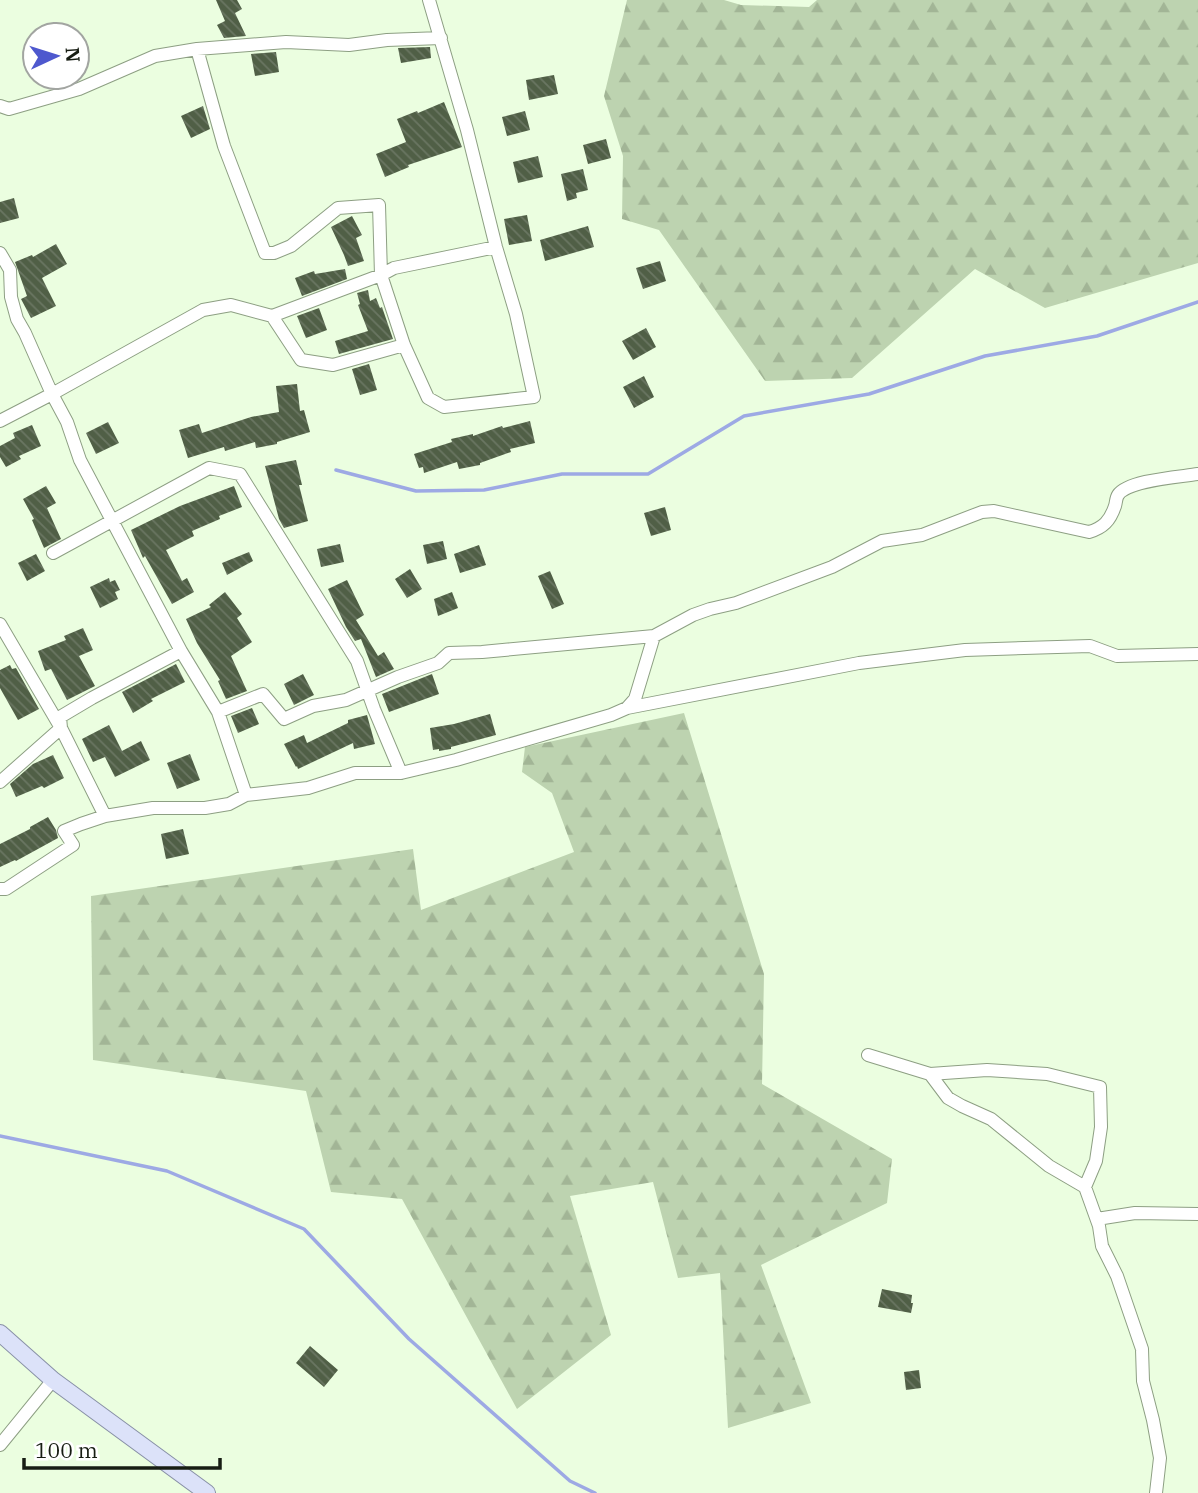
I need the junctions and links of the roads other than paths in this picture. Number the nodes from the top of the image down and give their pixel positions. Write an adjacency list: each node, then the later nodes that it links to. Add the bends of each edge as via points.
1 (429, 0): 2 (street)
2 (441, 38): 3 (street); 5 (street)
3 (197, 49): 4 (street, via 155,56 79,89 9,109); 7 (street, via 224,146 265,253 291,246 338,208 379,205)
4 (0, 106)
5 (496, 247): 7 (street, via 394,268); 9 (street, via 534,397 444,407 428,398)
6 (0, 253): 10 (street, via 10,270 17,319)
7 (381, 275): 8 (street); 9 (street)
8 (272, 316): 9 (street, via 301,360 333,365); 10 (street, via 231,305 204,310)
9 (404, 345)
10 (52, 394): 11 (street); 13 (street)
11 (0, 421)
12 (1198, 474): 16 (street, via 1143,482 1125,490 1100,529 1089,532 994,511 922,535 883,541 832,567 702,612)
13 (112, 520): 14 (street); 17 (street); 19 (street, via 209,468 240,474 357,661)
14 (53, 553)
15 (0, 624): 22 (street)
16 (654, 636): 19 (street, via 449,653 438,663); 20 (street, via 635,699)
17 (181, 651): 21 (street); 22 (street, via 60,717)
18 (1198, 654): 20 (street, via 1118,656 1090,646 965,650 859,663)
19 (368, 690): 21 (street, via 284,719 263,694); 23 (street)
20 (627, 708): 23 (street)
21 (218, 712): 25 (street)
22 (61, 728): 24 (street); 26 (street)
23 (401, 773): 25 (street, via 355,773 308,788)
24 (0, 782)
25 (246, 796): 26 (street, via 205,808 153,808)
26 (105, 816): 27 (street, via 64,831 73,845)
27 (0, 889)
28 (868, 1055): 29 (street)
29 (930, 1074): 30 (street, via 948,1098 991,1119 1049,1166); 30 (street, via 987,1070 1047,1074 1100,1087 1100,1138)
30 (1086, 1187): 32 (street)
31 (1198, 1214): 32 (street, via 1135,1213)
32 (1097, 1219): 37 (street, via 1102,1246 1142,1349 1143,1381 1160,1458)
33 (0, 1333): 34 (main road)
34 (53, 1380): 35 (street); 36 (main road)
35 (0, 1445)
36 (207, 1493)
37 (1156, 1493)

